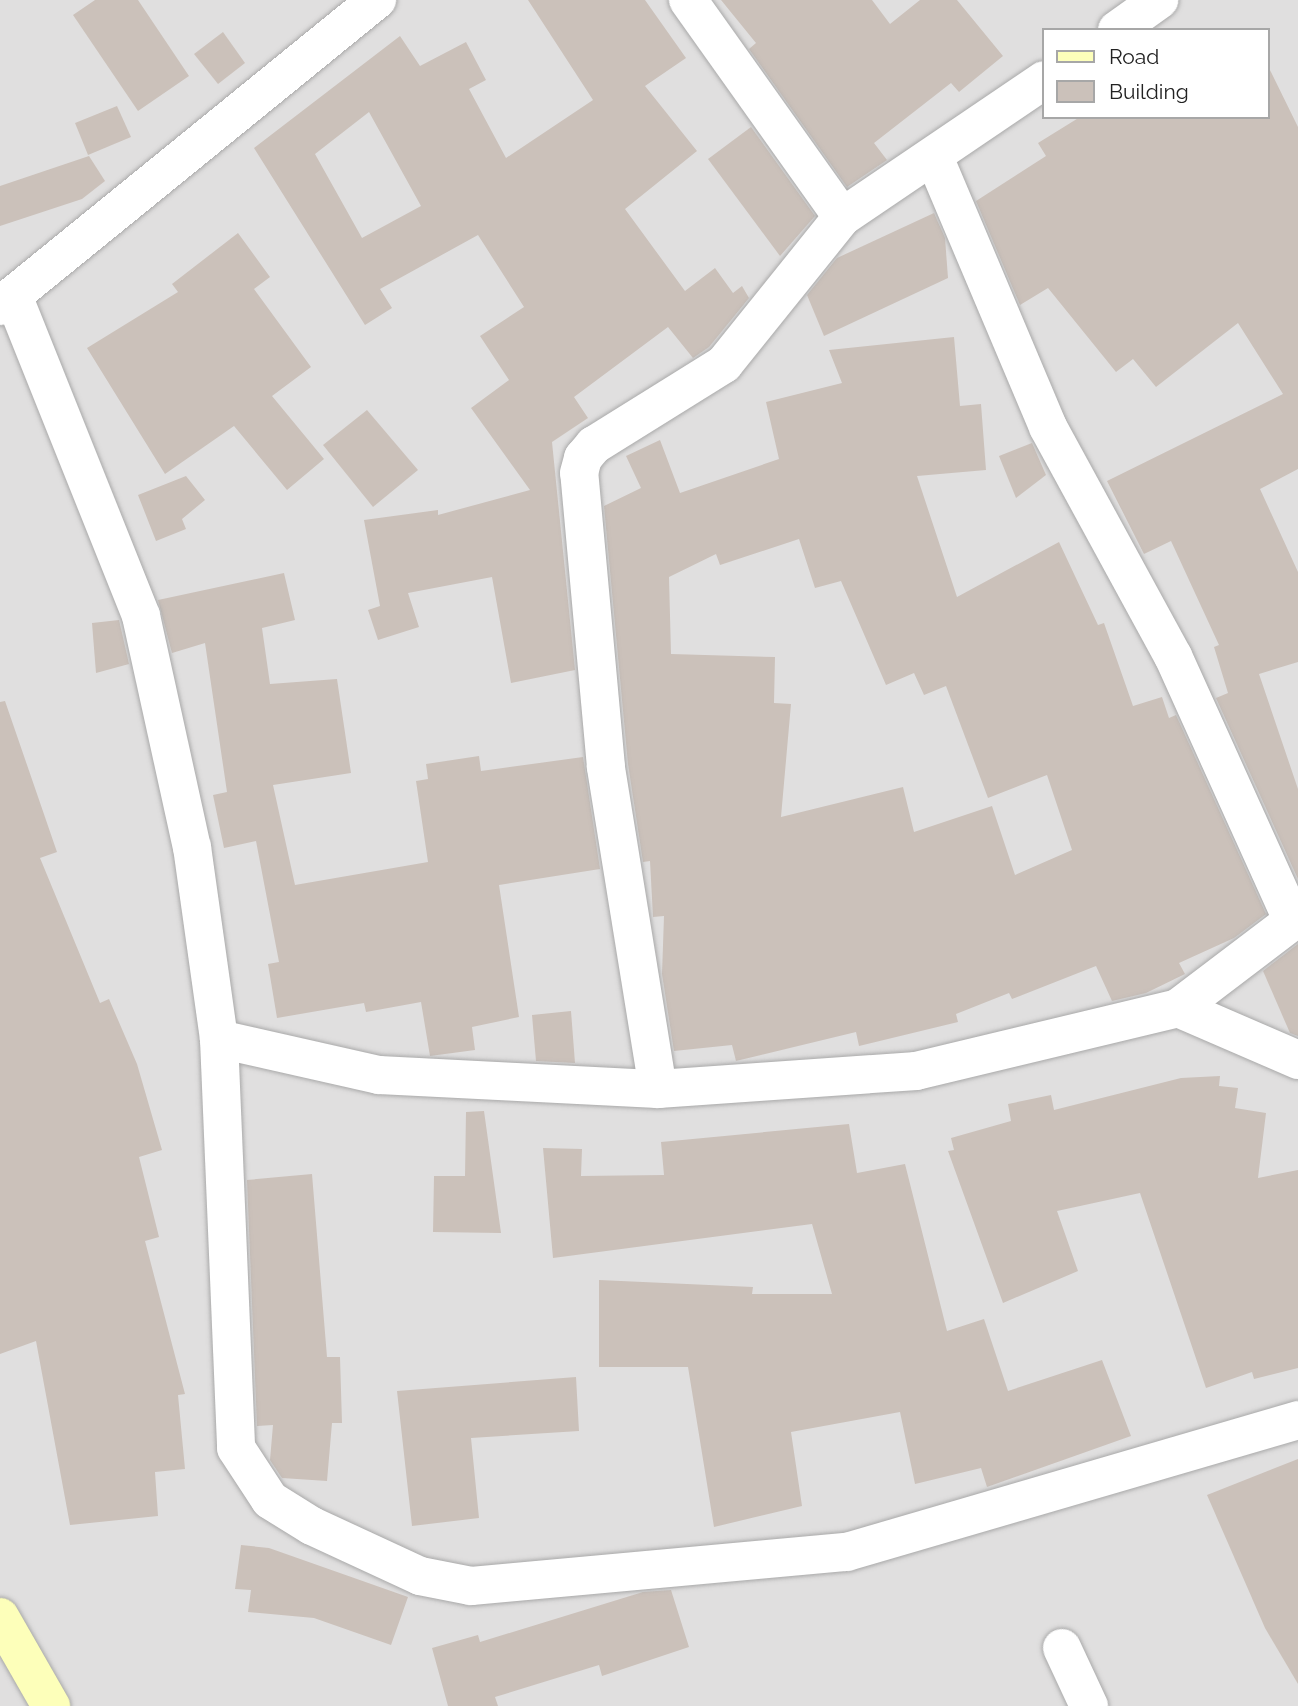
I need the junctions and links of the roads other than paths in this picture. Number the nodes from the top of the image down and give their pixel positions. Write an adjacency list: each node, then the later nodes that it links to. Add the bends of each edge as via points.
1 (377, 0): 8 (street)
2 (688, 0): 7 (street)
3 (1159, 0): 4 (street)
4 (1120, 28)
5 (1042, 81): 6 (street)
6 (934, 157): 7 (street); 9 (street, via 1048,427 1173,656)
7 (842, 217): 13 (street, via 724,363 594,445 579,473 606,767)
8 (7, 302): 11 (street, via 141,616 192,847)
9 (1295, 918): 10 (street)
10 (1178, 1008): 12 (street); 13 (street, via 916,1071)
11 (219, 1039): 13 (street, via 379,1075); 14 (street, via 236,1448 270,1500 312,1526 420,1576 471,1586 847,1552)
12 (1298, 1060)
13 (658, 1089)
14 (1298, 1420)
15 (0, 1617): 17 (street)
16 (1062, 1648): 18 (street)
17 (51, 1706)
18 (1089, 1706)

